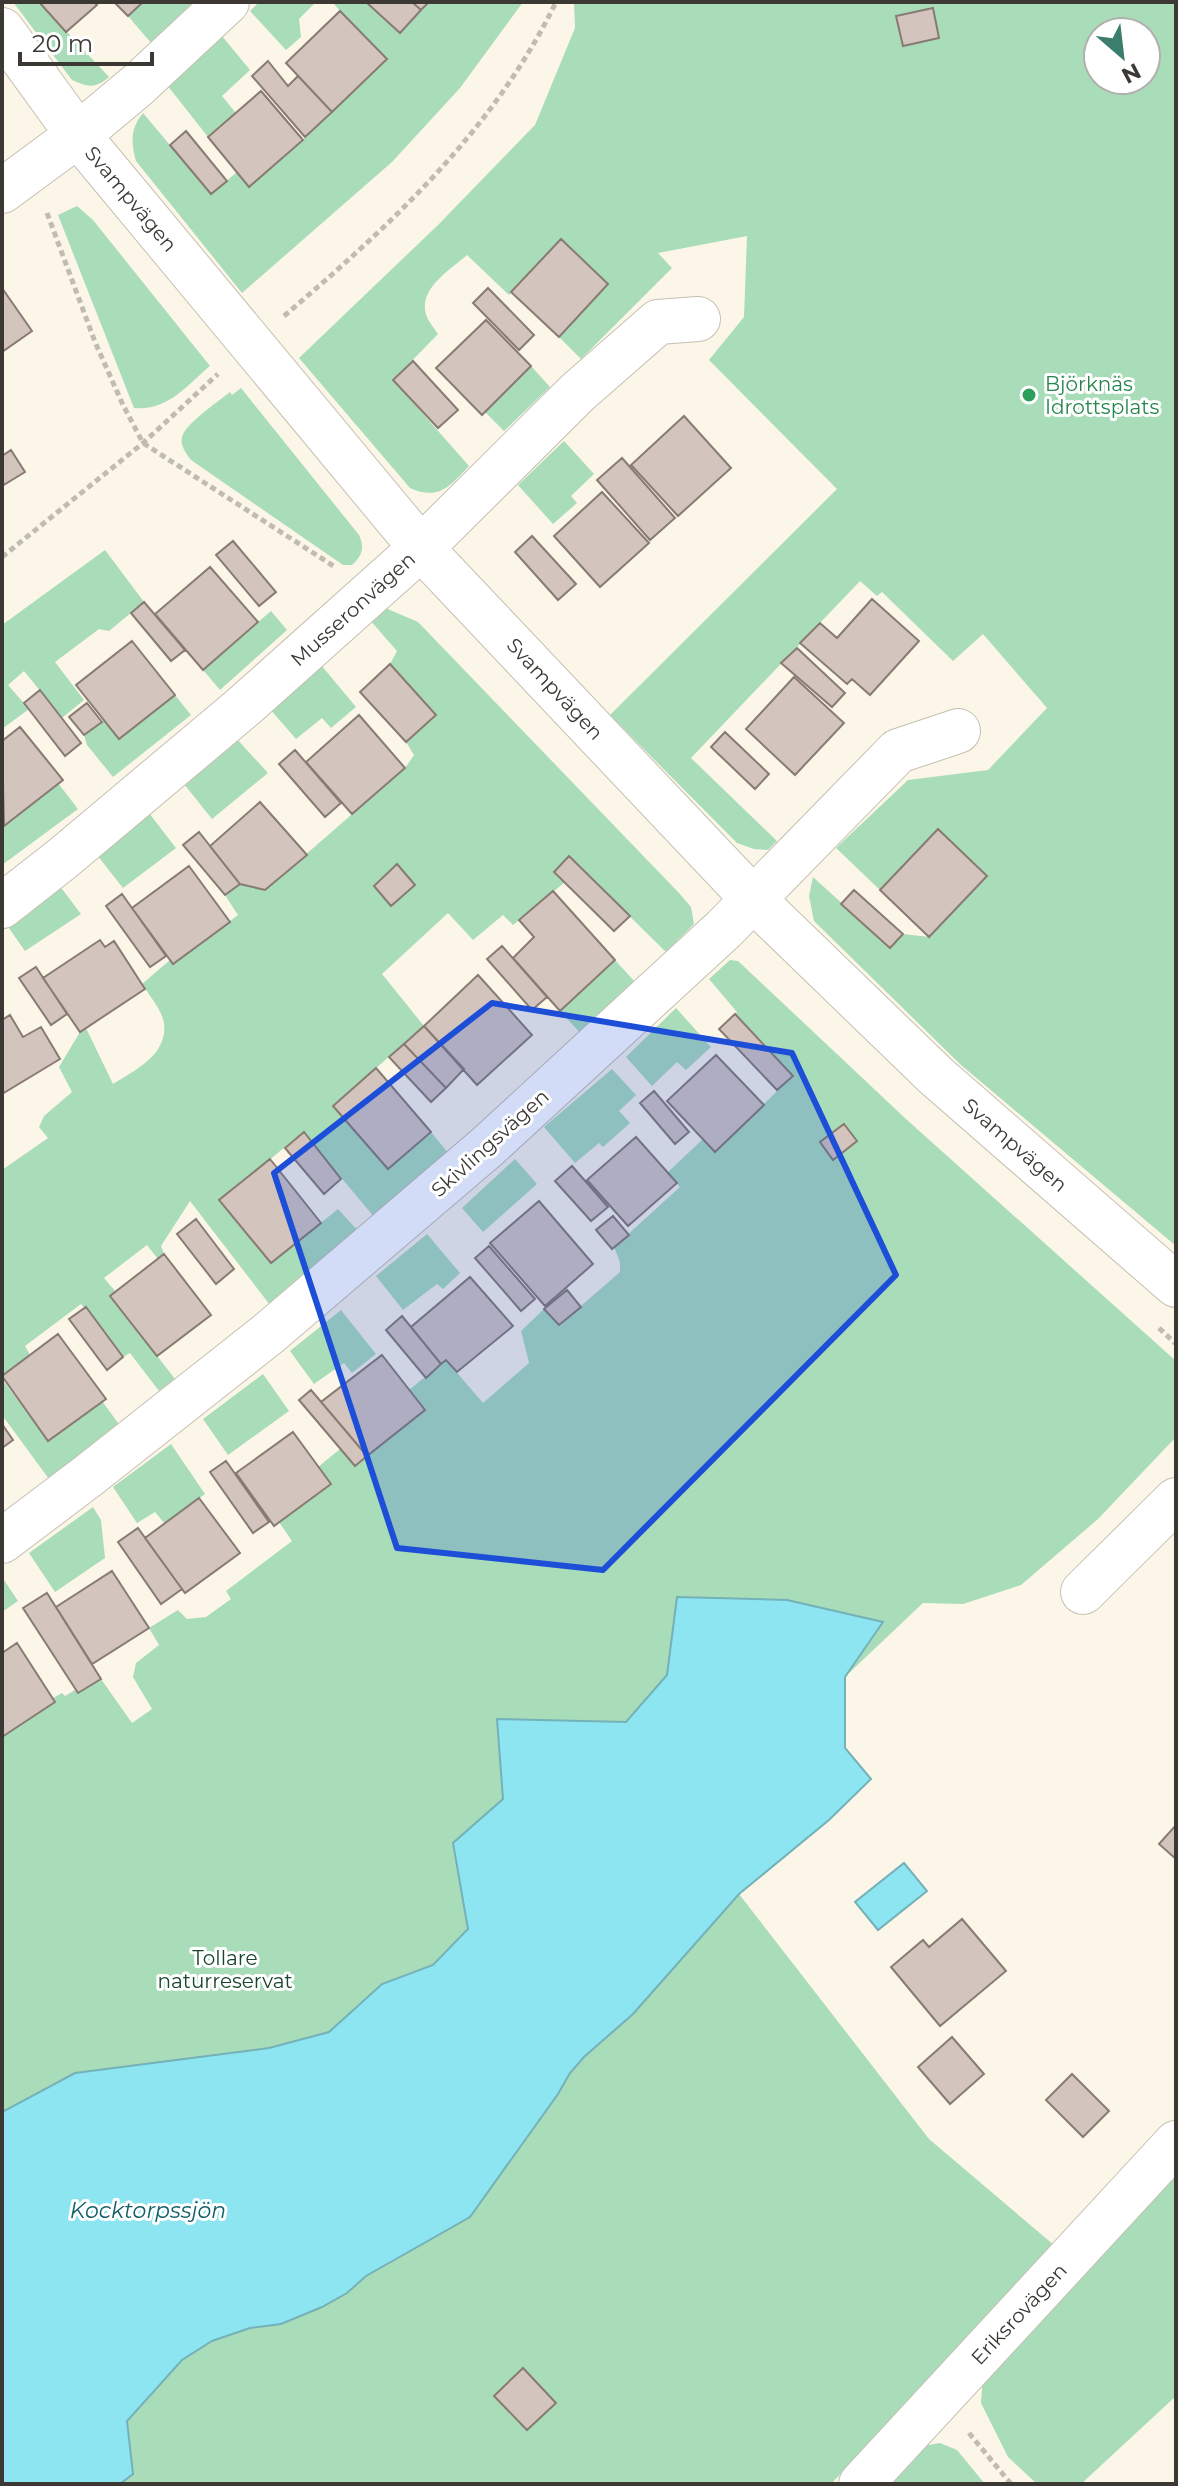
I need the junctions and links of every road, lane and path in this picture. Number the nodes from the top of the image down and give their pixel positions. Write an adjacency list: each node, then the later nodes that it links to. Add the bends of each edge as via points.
1 (227, 2): 4 (street)
2 (556, 2): 6 (path, via 536,43 488,114 435,178)
3 (2, 30): 4 (street, Svampvägen)
4 (78, 135): 5 (street); 10 (street, Svampvägen)
5 (18, 179): 9 (path, via 50,223 90,329)
6 (283, 317)
7 (698, 319): 10 (street, Musseronvägen, via 658,322 578,392)
8 (224, 368): 9 (path)
9 (143, 443): 11 (path); 12 (path)
10 (421, 548): 12 (street, Musseronvägen); 14 (street, Svampvägen)
11 (2, 557)
12 (372, 592): 15 (street, Musseronvägen, via 243,707)
13 (958, 731): 14 (street, Skivlingsvägen, via 898,751)
14 (754, 900): 16 (street, Svampvägen, via 936,1076); 20 (street, Skivlingsvägen, via 421,1204 268,1334)
15 (2, 906)
16 (1176, 1285)
17 (1153, 1323): 18 (path)
18 (1176, 1344)
19 (1176, 1500): 21 (street)
20 (2, 1541)
21 (1083, 1592)
22 (1176, 2143): 23 (street, Eriksrovägen)
23 (941, 2398): 24 (street, Eriksrovägen); 25 (path)
24 (861, 2484)
25 (1011, 2484)

